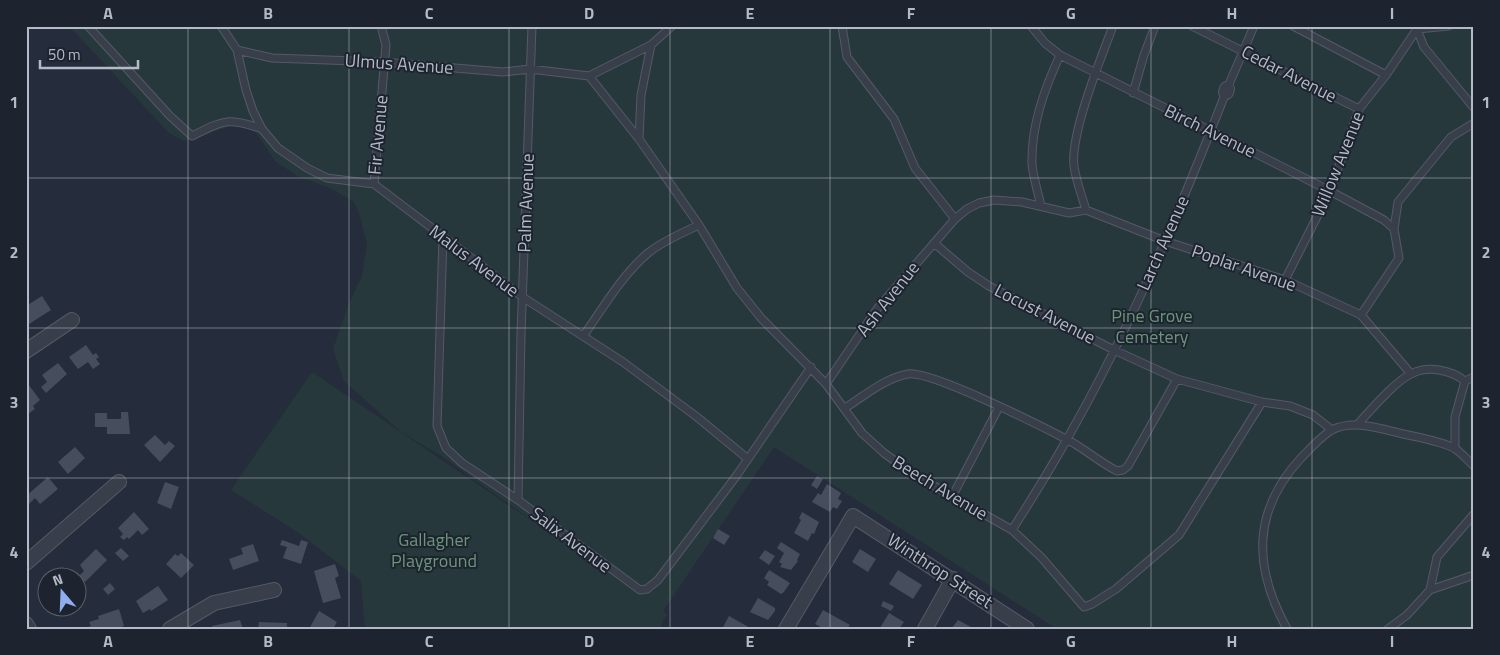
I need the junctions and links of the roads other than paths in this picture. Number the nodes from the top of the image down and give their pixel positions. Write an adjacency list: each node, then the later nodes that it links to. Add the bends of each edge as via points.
1 (88, 26): 28 (lane, via 192,136 219,122 238,121)
2 (221, 26): 16 (lane)
3 (381, 26): 19 (lane, Fir Avenue, via 386,45)
4 (532, 26): 20 (lane, Palm Avenue)
5 (672, 26): 15 (lane)
6 (842, 26): 35 (lane, via 848,57 894,119 915,168)
7 (1032, 26): 18 (lane, Birch Avenue)
8 (1113, 26): 21 (lane)
9 (1155, 26): 24 (lane)
10 (1192, 26): 17 (lane, Cedar Avenue)
11 (1254, 26): 17 (lane, Larch Avenue)
12 (1293, 26): 22 (lane)
13 (1449, 26): 14 (lane)
14 (1416, 27): 22 (lane, Willow Avenue); 25 (lane, via 1424,47)
15 (652, 45): 23 (lane); 30 (lane, via 640,95)
16 (237, 50): 19 (lane, Ulmus Avenue, via 272,58); 28 (lane, via 246,90)
17 (1245, 51): 26 (lane, Cedar Avenue); 29 (lane, Larch Avenue)
18 (1060, 56): 21 (lane, Birch Avenue); 33 (lane, via 1050,78 1034,134 1032,166)
19 (383, 62): 20 (lane, Ulmus Avenue, via 503,72); 31 (lane, Fir Avenue)
20 (530, 69): 23 (lane, Ulmus Avenue); 42 (lane, Palm Avenue)
21 (1094, 74): 24 (lane, Birch Avenue); 34 (lane, via 1076,143 1074,164)
22 (1386, 75): 26 (lane, Willow Avenue)
23 (589, 76): 30 (lane, Beech Avenue)
24 (1133, 93): 29 (lane, Birch Avenue)
25 (1474, 108)
26 (1359, 109): 32 (lane, Willow Avenue)
27 (1474, 123): 37 (lane, via 1451,137 1398,202)
28 (262, 130): 31 (lane, via 278,148 320,175)
29 (1211, 131): 32 (lane, Birch Avenue); 39 (lane, Larch Avenue)
30 (639, 139): 36 (lane, Beech Avenue)
31 (374, 184): 38 (lane, Malus Avenue)
32 (1330, 192): 37 (lane, Birch Avenue, via 1384,220); 41 (lane, Willow Avenue)
33 (1041, 206): 34 (lane, Poplar Avenue, via 1069,213); 35 (lane, Poplar Avenue, via 994,200 973,206)
34 (1086, 210): 39 (lane, Poplar Avenue)
35 (955, 219): 40 (lane, Ash Avenue)
36 (699, 225): 45 (lane, via 648,254 625,278); 48 (lane, Beech Avenue, via 737,288 761,318)
37 (1394, 229): 43 (lane, via 1398,258)
38 (443, 237): 42 (lane, Malus Avenue); 65 (lane, Salix Avenue, via 437,426 440,437 446,448 462,463)
39 (1164, 241): 41 (lane, Poplar Avenue); 46 (lane, Larch Avenue)
40 (934, 243): 46 (lane, Locust Avenue, via 989,286); 53 (lane, Ash Avenue, via 877,309)
41 (1285, 280): 43 (lane, Poplar Avenue)
42 (524, 298): 45 (lane, Malus Avenue); 65 (lane, Palm Avenue)
43 (1361, 315): 49 (lane, Poplar Avenue)
44 (72, 320): 47 (street)
45 (584, 335): 61 (lane, Malus Avenue, via 697,416)
46 (1114, 350): 51 (lane, Locust Avenue); 59 (lane, Larch Avenue)
47 (26, 351)
48 (811, 367): 53 (lane, Beech Avenue); 61 (lane, Salix Avenue)
49 (1411, 374): 52 (lane, via 1442,370); 57 (lane)
50 (1474, 377): 52 (lane)
51 (1177, 379): 54 (lane, Locust Avenue); 59 (lane, via 1123,470 1117,471 1105,465)
52 (1466, 380): 60 (lane, via 1456,418)
53 (826, 384): 56 (lane, Beech Avenue)
54 (1262, 402): 58 (lane, Locust Avenue, via 1290,406 1313,415); 67 (lane, Beech Avenue, via 1179,535 1092,604 1084,607 1041,557)
55 (1000, 407): 56 (lane, via 918,374 908,374 887,381); 59 (lane); 64 (lane)
56 (845, 408): 64 (lane, Beech Avenue, via 862,433 884,453)
57 (1357, 425): 58 (lane); 60 (lane, via 1417,437)
58 (1332, 430): 79 (lane, via 1290,470 1270,503 1264,522 1263,568)
59 (1067, 440): 67 (lane, Larch Avenue)
60 (1455, 449): 62 (lane)
61 (748, 459): 65 (lane, Salix Avenue, via 658,580 647,589 640,590 620,577)
62 (1474, 466)
63 (119, 482): 68 (street)
64 (952, 497): 67 (lane, Beech Avenue)
65 (518, 500)
66 (1474, 514): 72 (lane, via 1437,557)
67 (1012, 530)
68 (26, 563)
69 (1474, 575): 72 (lane)
70 (953, 579): 76 (street, Winthrop Street, via 853,516); 77 (street); 78 (street, Winthrop Street)
71 (274, 590): 75 (street, via 214,603)
72 (1430, 590): 80 (lane, via 1407,615)
73 (26, 624): 74 (street)
74 (28, 629)
75 (170, 629)
76 (786, 629)
77 (925, 629)
78 (1027, 629)
79 (1286, 629)
80 (1388, 629)

